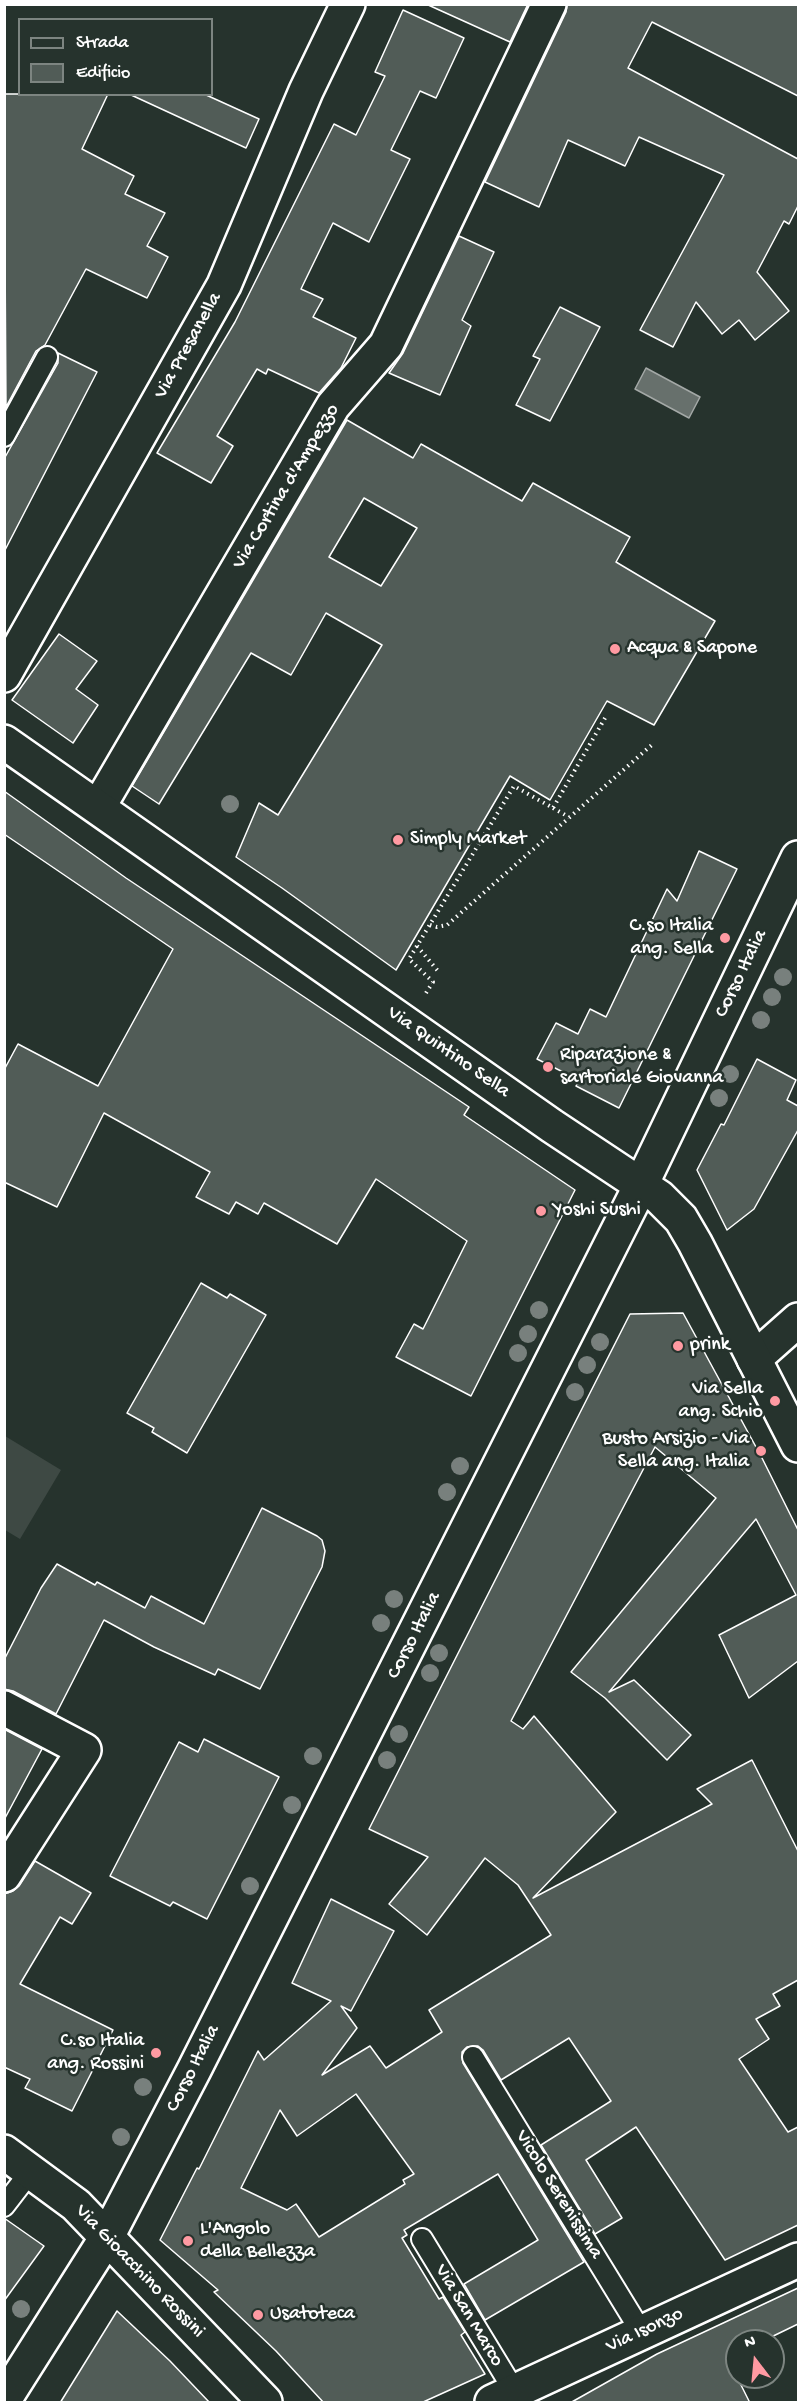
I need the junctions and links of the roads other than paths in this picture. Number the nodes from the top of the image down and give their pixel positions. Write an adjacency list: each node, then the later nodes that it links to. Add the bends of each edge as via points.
1 (348, 4): 5 (street, Via Presanella, via 306,91 224,285)
2 (549, 4): 7 (street, Via Cortina d'Ampezzo, via 386,345 333,406)
3 (47, 357): 4 (lane)
4 (4, 436)
5 (4, 675)
6 (4, 742): 7 (street, Via Quintino Sella)
7 (99, 806): 9 (street, Via Quintino Sella)
8 (798, 858): 9 (street, Corso Italia)
9 (641, 1185): 11 (street, Via Quintino Sella, via 681,1219); 19 (street, Corso Italia)
10 (798, 1320): 11 (street)
11 (754, 1359): 12 (street, Via Quintino Sella)
12 (798, 1446)
13 (4, 1708): 14 (street, via 84,1750)
14 (4, 1875)
15 (473, 2058): 22 (lane, Vicolo Serenissima)
16 (4, 2152): 17 (street, Via Gioacchino Rossini)
17 (31, 2171): 18 (lane); 19 (street, Via Gioacchino Rossini, via 76,2205)
18 (4, 2206)
19 (107, 2237): 24 (street, Corso Italia); 25 (street, Via Gioacchino Rossini)
20 (422, 2239): 23 (lane, Via San Marco)
21 (798, 2260): 22 (street, Via Isonzo)
22 (642, 2333): 23 (street, Via Isonzo)
23 (503, 2397)
24 (4, 2400)
25 (265, 2403)

